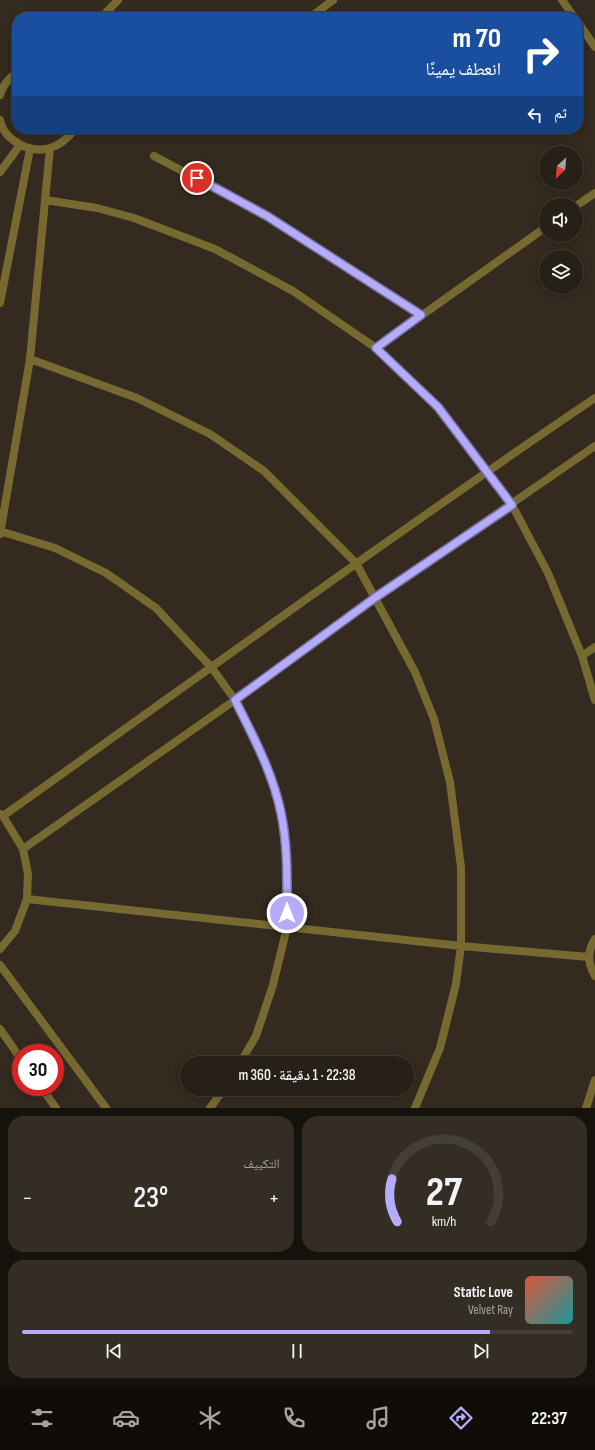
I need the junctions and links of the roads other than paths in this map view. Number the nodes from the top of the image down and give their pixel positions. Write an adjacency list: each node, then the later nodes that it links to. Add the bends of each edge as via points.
1 (118, 0): 4 (street)
2 (333, 0): 5 (street)
3 (562, 0): 6 (street)
4 (107, 12)
5 (317, 12)
6 (570, 12)
7 (583, 29): 8 (street)
8 (595, 47)
9 (12, 76): 10 (street)
10 (0, 95)
11 (0, 124): 13 (street)
12 (71, 134): 15 (street, via 66,140)
13 (20, 145): 14 (street); 17 (street)
14 (30, 148): 15 (street); 22 (street)
15 (50, 148): 19 (street)
16 (154, 156): 23 (street, via 267,216)
17 (0, 172)
18 (595, 193): 20 (street)
19 (45, 200): 24 (street, via 97,208 134,218 215,249 293,291); 25 (street)
20 (583, 201)
21 (539, 232): 23 (street)
22 (0, 303)
23 (421, 315): 24 (street)
24 (376, 348): 28 (street, via 438,407)
25 (30, 359): 30 (street); 31 (street, via 137,398 210,434 264,471)
26 (595, 398): 28 (street)
27 (595, 446): 29 (street)
28 (486, 472): 29 (street); 31 (street)
29 (512, 505): 32 (street); 34 (street, via 548,573)
30 (0, 532): 35 (street, via 55,548 106,573 156,608)
31 (356, 563): 32 (street); 35 (street)
32 (376, 597): 36 (street); 43 (street, via 415,672 434,719 450,782 461,867)
33 (595, 647): 34 (street)
34 (582, 656): 37 (street)
35 (212, 668): 36 (street); 38 (street)
36 (235, 700): 39 (street); 41 (street, via 267,766 281,812 287,860)
37 (595, 700)
38 (2, 815): 39 (street)
39 (23, 849): 40 (street, via 28,874)
40 (27, 899): 41 (street); 44 (street, via 15,931)
41 (287, 927): 43 (street); 50 (street, via 273,985 256,1036)
42 (595, 939): 45 (street)
43 (461, 946): 45 (street); 57 (street, via 456,984 440,1048)
44 (0, 949)
45 (589, 957): 47 (street, via 591,970)
46 (0, 965): 55 (street)
47 (595, 976)
48 (0, 1029): 49 (street)
49 (12, 1046)
50 (244, 1056)
51 (595, 1080): 58 (street)
52 (47, 1096): 54 (street)
53 (219, 1096): 56 (street)
54 (56, 1108)
55 (106, 1108)
56 (210, 1108)
57 (415, 1108)
58 (586, 1108)

